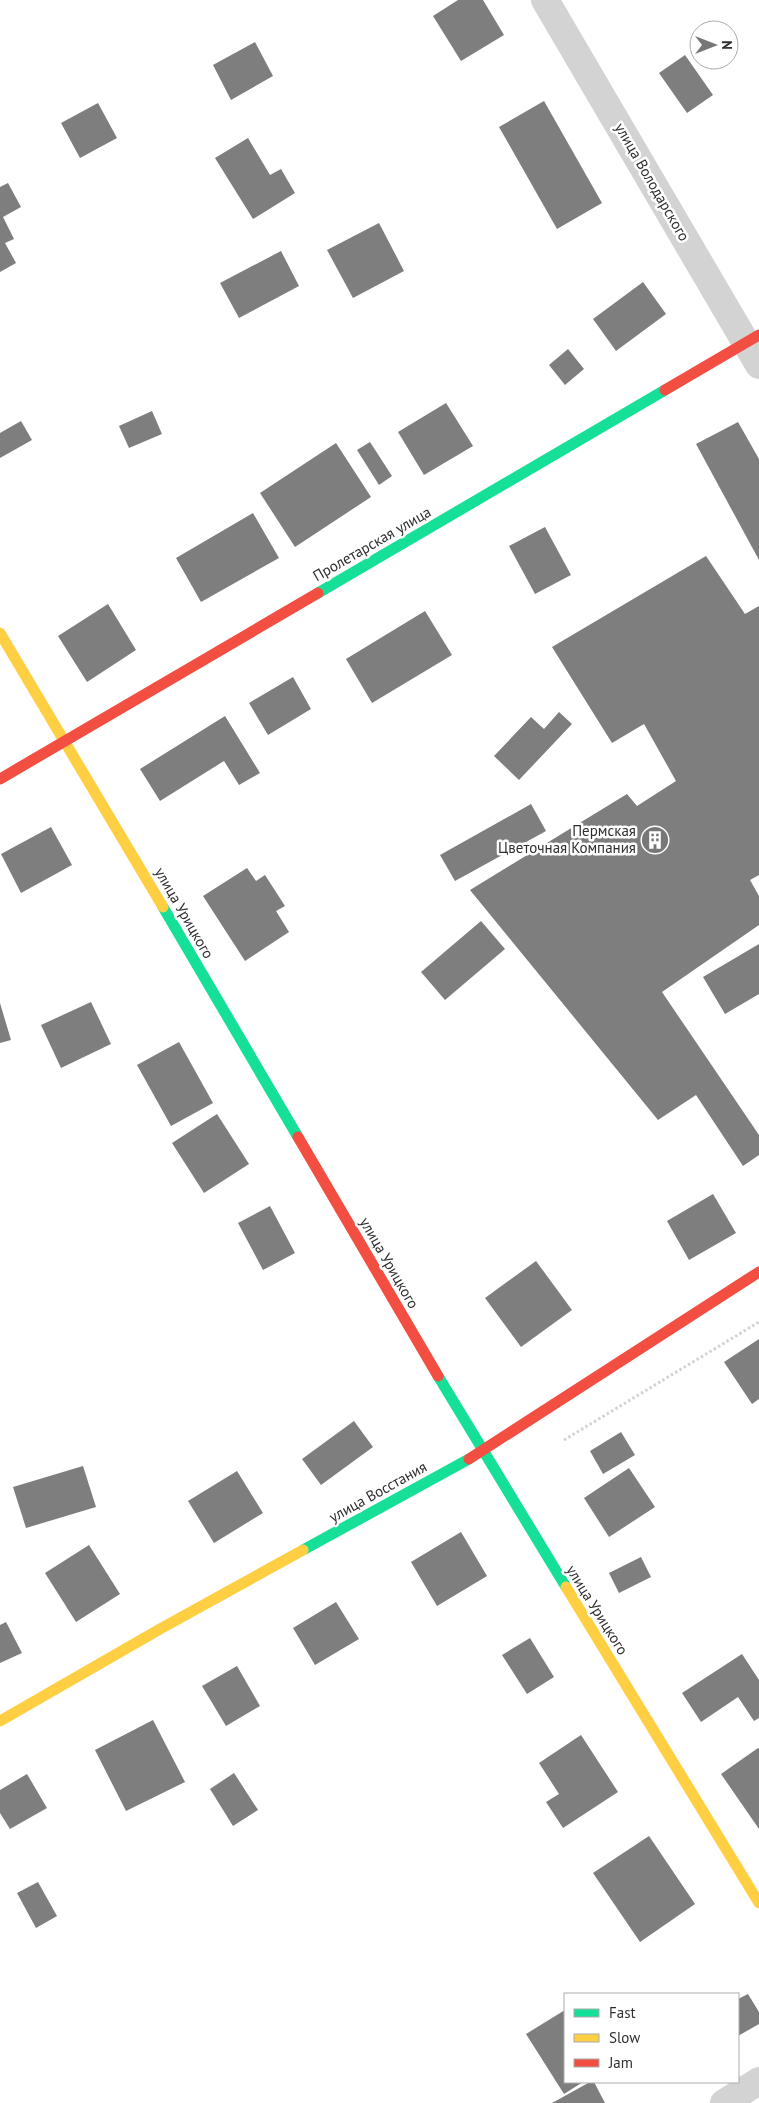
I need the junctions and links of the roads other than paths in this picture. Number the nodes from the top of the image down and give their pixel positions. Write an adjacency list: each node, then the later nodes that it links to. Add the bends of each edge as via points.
1 (545, 0): 2 (street, улица Володарского)
2 (755, 348): 4 (street, Пролетарская улица)
3 (0, 633): 4 (street, улица Урицкого)
4 (66, 741): 5 (street, Пролетарская улица); 7 (street, улица Урицкого)
5 (0, 779)
6 (759, 1272): 7 (street, улица Восстания)
7 (484, 1450): 8 (street, улица Восстания); 9 (street, улица Урицкого, via 498,1478)
8 (0, 1721)
9 (759, 1903)
10 (759, 2081): 11 (street)
11 (724, 2103)

